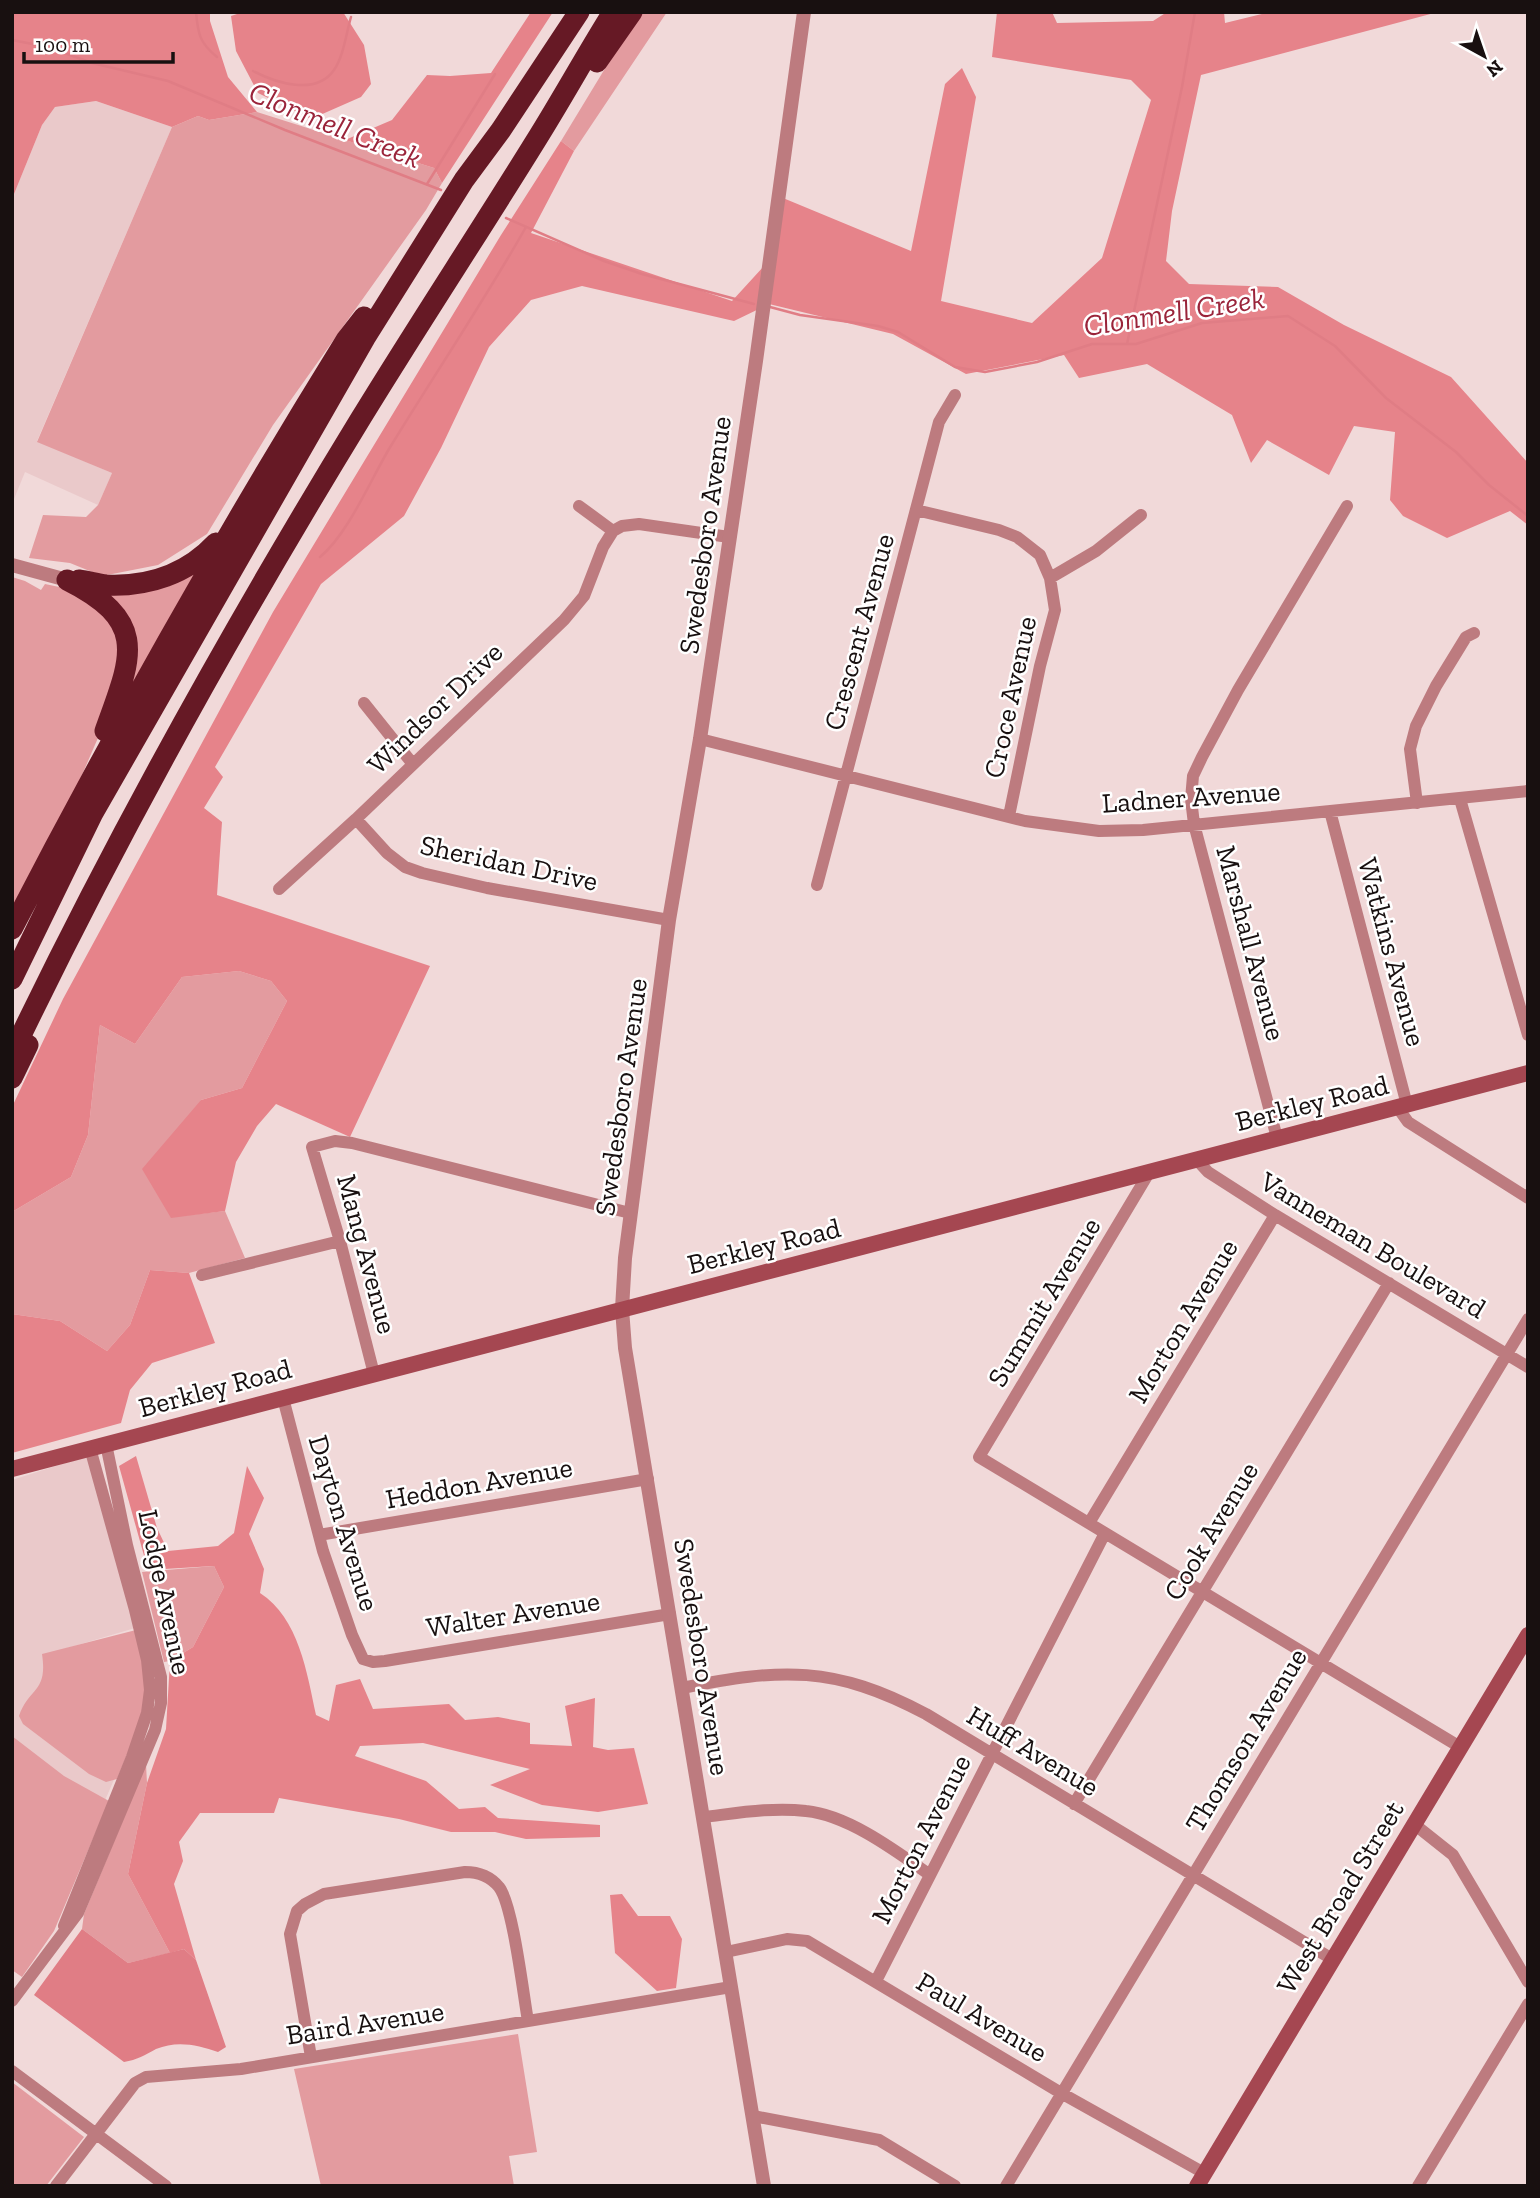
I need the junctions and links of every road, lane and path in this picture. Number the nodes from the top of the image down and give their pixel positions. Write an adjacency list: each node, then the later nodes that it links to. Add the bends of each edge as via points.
1 (579, 12): 6 (highway)
2 (613, 12): 5 (highway)
3 (632, 12): 5 (highway)
4 (804, 12): 14 (street, Swedesboro Avenue)
5 (536, 141): 35 (highway, via 283,550)
6 (425, 242): 12 (highway, via 346,340); 36 (highway, via 239,554 93,813)
7 (955, 395): 10 (street, Crescent Avenue, via 939,422)
8 (579, 506): 13 (street)
9 (1347, 506): 30 (street, Marshall Avenue, via 1202,757 1193,776)
10 (916, 510): 16 (street, Croce Avenue, via 1009,533 1040,555); 22 (street, Crescent Avenue)
11 (1141, 516): 16 (street, via 1096,551)
12 (232, 526): 17 (highway, via 208,553 154,582 103,585); 23 (highway)
13 (613, 531): 14 (street, via 639,524); 21 (street, Windsor Drive, via 575,608)
14 (729, 537): 20 (street, Swedesboro Avenue)
15 (12, 565): 17 (street)
16 (1050, 578): 28 (street, Croce Avenue, via 1055,610)
17 (67, 580): 23 (highway, via 112,610 128,646 128,663)
18 (1474, 633): 26 (street, via 1466,637 1416,726 1410,749)
19 (364, 704): 21 (street)
20 (700, 739): 22 (street, Ladner Avenue); 33 (street, Swedesboro Avenue)
21 (412, 763): 29 (street, Windsor Drive)
22 (847, 776): 28 (street, Ladner Avenue); 31 (street, Crescent Avenue)
23 (85, 788): 34 (highway)
24 (1528, 791): 25 (street, Ladner Avenue)
25 (1460, 799): 26 (street, Ladner Avenue); 37 (street)
26 (1417, 803): 27 (street, Ladner Avenue)
27 (1330, 811): 30 (street, Ladner Avenue); 41 (street, Watkins Avenue)
28 (1009, 816): 30 (street, Ladner Avenue, via 1099,831)
29 (356, 819): 32 (street, Windsor Drive); 33 (street, Sheridan Drive, via 387,853 422,873)
30 (1194, 824): 42 (street, Marshall Avenue)
31 (817, 885)
32 (279, 889)
33 (669, 920): 46 (street, Swedesboro Avenue)
34 (12, 929)
35 (49, 977): 38 (highway); 40 (highway, via 48,1004)
36 (12, 979)
37 (1528, 1035)
38 (12, 1054)
39 (1528, 1073): 41 (main road, Berkley Road)
40 (12, 1077)
41 (1402, 1106): 42 (main road, Berkley Road); 45 (street, via 1408,1122)
42 (1277, 1138): 43 (main road, Berkley Road)
43 (1196, 1160): 44 (main road, Berkley Road); 47 (street, Vanneman Boulevard)
44 (1150, 1171): 51 (main road, Berkley Road); 60 (street, Summit Avenue, via 979,1457)
45 (1528, 1198)
46 (630, 1213): 48 (street, Mang Avenue, via 335,1141 312,1147); 51 (street, Swedesboro Avenue)
47 (1275, 1215): 50 (street, Vanneman Boulevard); 60 (street, Morton Avenue)
48 (340, 1241): 49 (street); 55 (street, Mang Avenue)
49 (202, 1275)
50 (1389, 1283): 53 (street, Vanneman Boulevard); 63 (street, Cook Avenue)
51 (622, 1309): 55 (main road, Berkley Road); 59 (street, Swedesboro Avenue)
52 (1528, 1319): 53 (street, Thomson Avenue)
53 (1507, 1354): 54 (street, Vanneman Boulevard); 67 (street, Thomson Avenue)
54 (1528, 1367)
55 (374, 1374): 56 (main road, Berkley Road)
56 (283, 1398): 57 (main road, Berkley Road); 62 (street, Dayton Avenue)
57 (98, 1446): 58 (main road, Berkley Road); 81 (street, Lodge Avenue, via 147,1660 147,1713 59,1940)
58 (12, 1469)
59 (648, 1479): 62 (street, Heddon Avenue); 64 (street, Swedesboro Avenue)
60 (1089, 1523): 61 (street)
61 (1105, 1533): 63 (street); 70 (street, Morton Avenue)
62 (319, 1535): 66 (street, Dayton Avenue)
63 (1203, 1592): 67 (street); 71 (street, Cook Avenue)
64 (670, 1614): 66 (street, Walter Avenue, via 385,1661); 68 (street, Swedesboro Avenue)
65 (1528, 1635): 69 (main road, West Broad Street)
66 (363, 1659)
67 (1321, 1663): 69 (street); 75 (street, Thomson Avenue)
68 (682, 1688): 70 (street, Huff Avenue, via 780,1673 844,1680 897,1699); 72 (street, Swedesboro Avenue)
69 (1460, 1747): 73 (main road, West Broad Street)
70 (992, 1755): 71 (street, Huff Avenue); 74 (street, Morton Avenue)
71 (1074, 1804): 75 (street, Huff Avenue)
72 (704, 1817): 74 (street, via 810,1811 871,1837); 76 (street, Swedesboro Avenue)
73 (1414, 1824): 77 (main road, West Broad Street); 79 (street, via 1452,1855)
74 (930, 1875): 78 (street, Morton Avenue)
75 (1194, 1876): 77 (street, Huff Avenue); 86 (street, Thomson Avenue)
76 (726, 1952): 78 (street, Paul Avenue, via 787,1939 807,1941); 80 (street, Swedesboro Avenue)
77 (1332, 1959): 89 (main road, West Broad Street)
78 (876, 1981): 86 (street, Paul Avenue)
79 (1528, 1982)
80 (731, 1987): 83 (street, Baird Avenue); 87 (street, Swedesboro Avenue)
81 (12, 2001)
82 (1528, 2004): 95 (street)
83 (528, 2021): 84 (street, Baird Avenue); 84 (street, via 508,1906 487,1877 465,1872 324,1894 297,1911 290,1934)
84 (311, 2057): 88 (street, Baird Avenue, via 146,2077 135,2083)
85 (12, 2071): 88 (street)
86 (1061, 2093): 89 (street, Paul Avenue); 94 (street, Thomson Avenue)
87 (753, 2116): 92 (street, Swedesboro Avenue); 93 (street, via 879,2140)
88 (96, 2133): 90 (street, Baird Avenue); 91 (street)
89 (1201, 2179)
90 (57, 2186)
91 (166, 2186)
92 (764, 2186)
93 (955, 2186)
94 (1006, 2186)
95 (1418, 2186)

